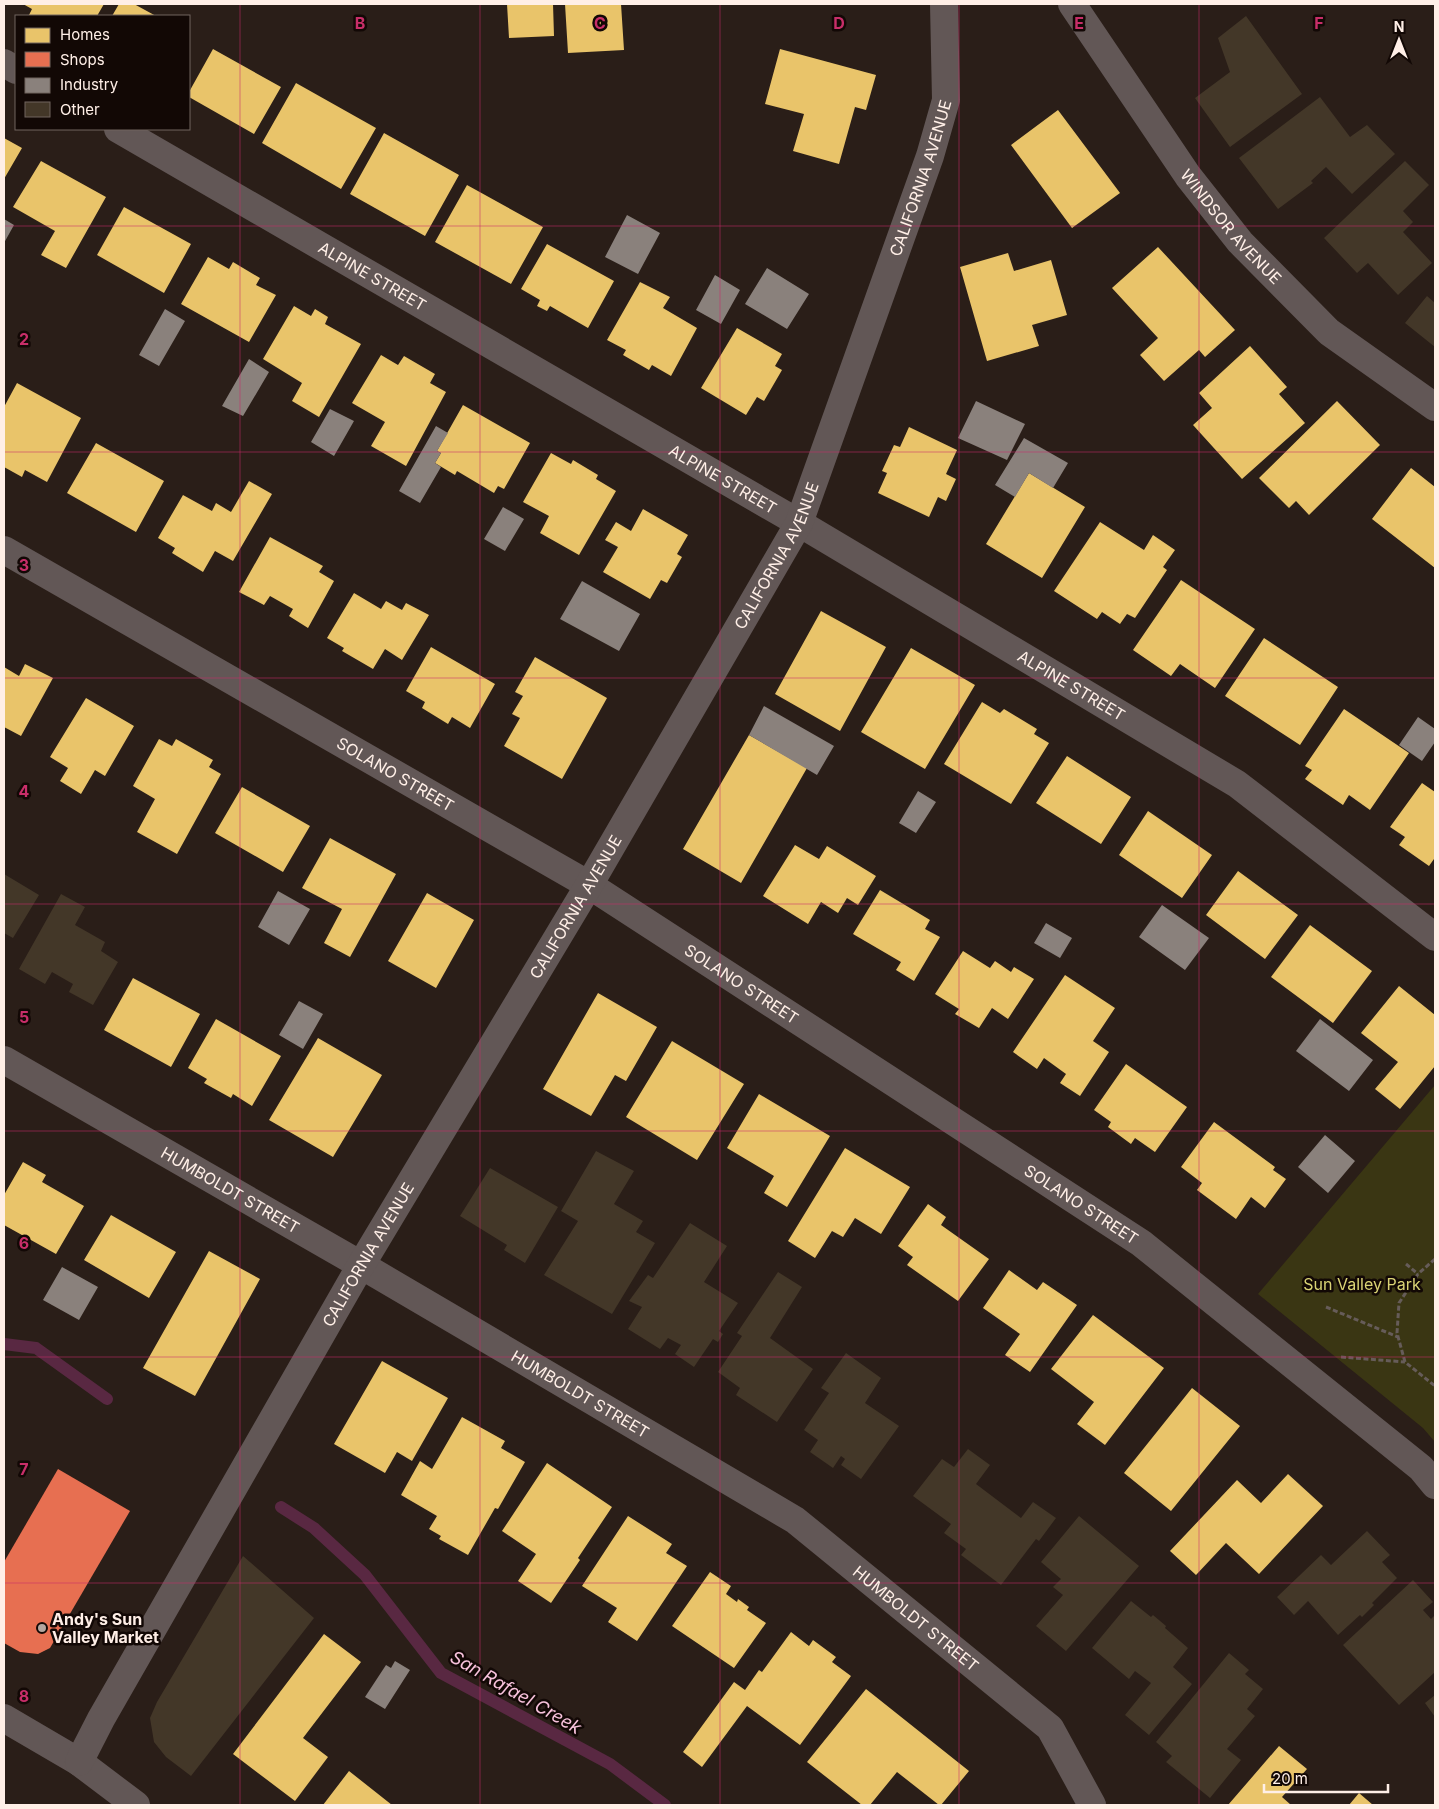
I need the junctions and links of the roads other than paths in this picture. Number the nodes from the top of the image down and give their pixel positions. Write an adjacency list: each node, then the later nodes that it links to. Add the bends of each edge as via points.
1 (944, 4): 7 (street, CALIFORNIA AVENUE, via 946,100 933,147)
2 (1072, 4): 6 (street, WINDSOR AVENUE, via 1188,176 1240,242 1329,332)
3 (4, 63): 4 (street)
4 (15, 69)
5 (120, 130): 7 (street, ALPINE STREET)
6 (1435, 408)
7 (799, 523): 9 (street, CALIFORNIA AVENUE); 10 (street, ALPINE STREET, via 1237,784)
8 (4, 550): 9 (street, SOLANO STREET)
9 (589, 885): 12 (street, CALIFORNIA AVENUE); 13 (street, SOLANO STREET, via 1141,1243 1424,1471)
10 (1435, 937)
11 (4, 1060): 12 (street, HUMBOLDT STREET)
12 (361, 1265): 15 (street, CALIFORNIA AVENUE); 17 (street, HUMBOLDT STREET, via 795,1520 1050,1728)
13 (1435, 1485)
14 (4, 1718): 15 (street)
15 (79, 1762): 16 (street)
16 (136, 1805)
17 (1092, 1805)

